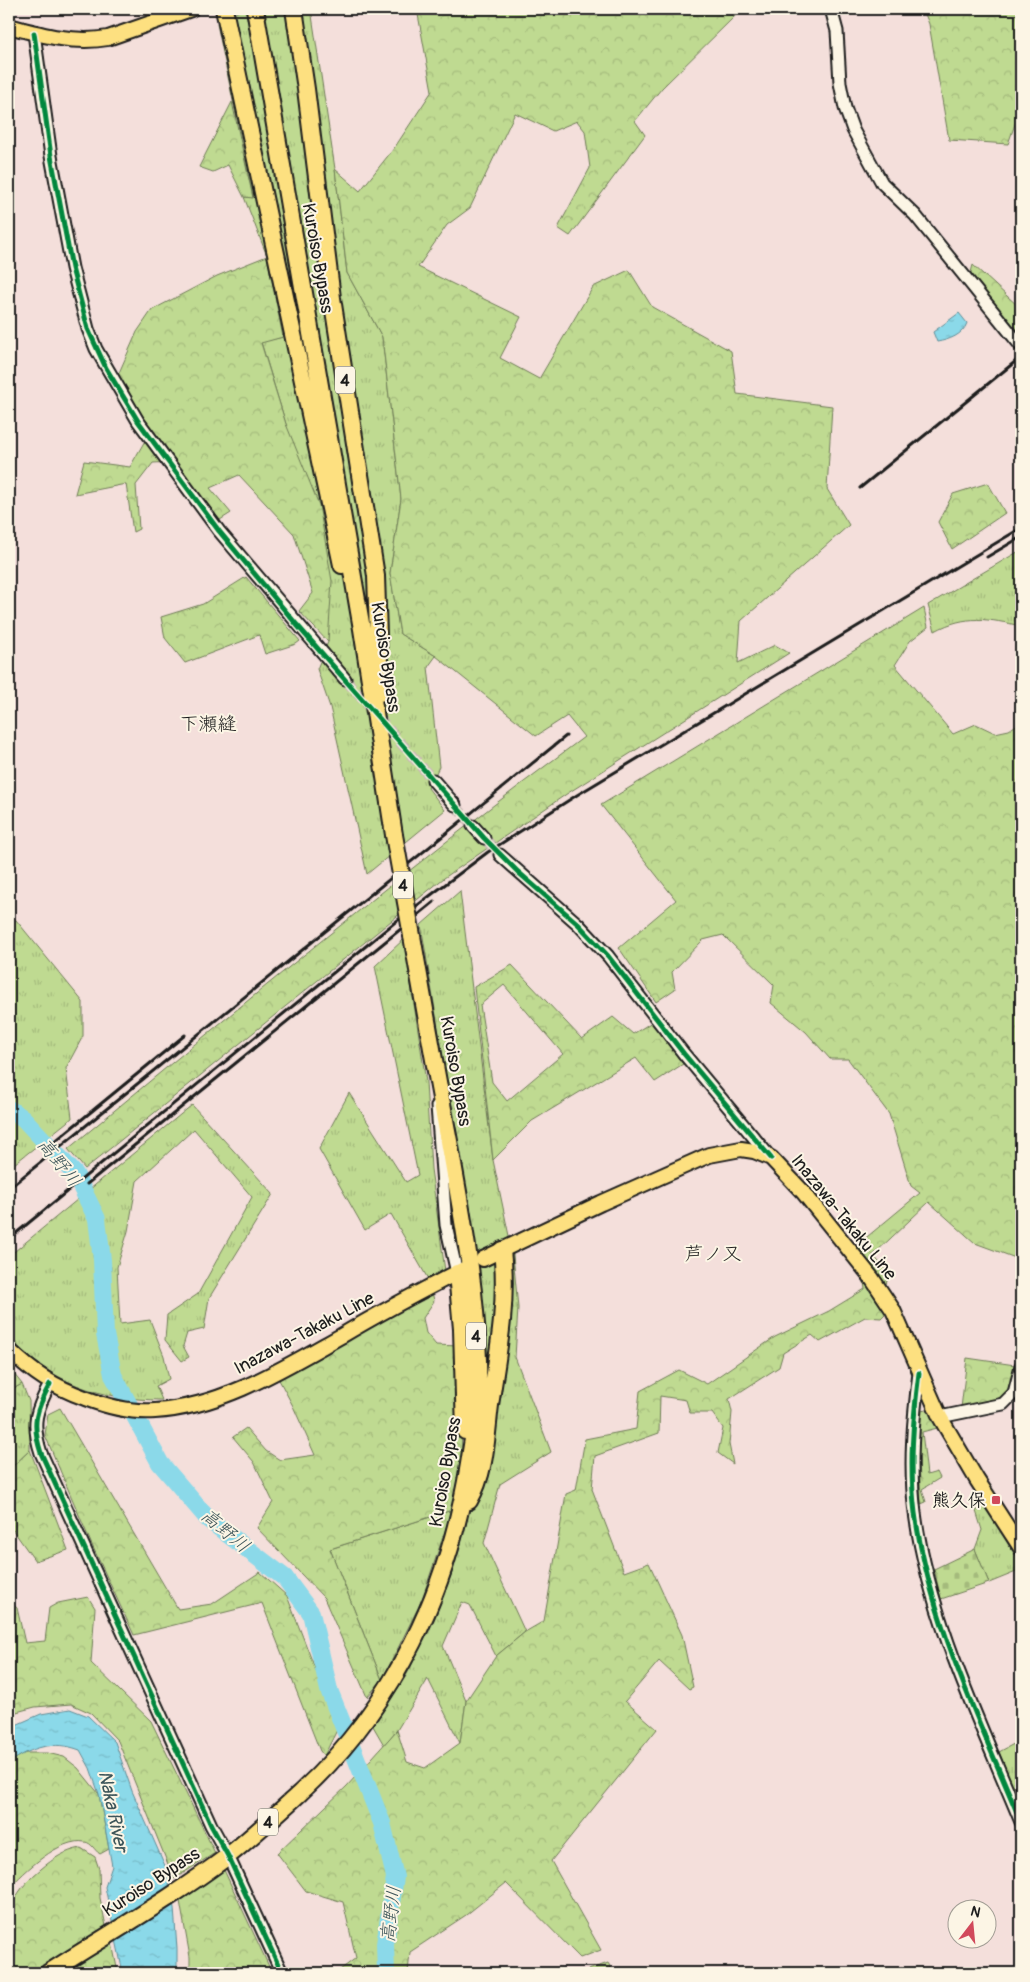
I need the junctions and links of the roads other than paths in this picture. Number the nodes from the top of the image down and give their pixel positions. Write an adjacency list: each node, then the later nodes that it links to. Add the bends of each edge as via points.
1 (191, 9): 7 (main road, via 94,41)
2 (224, 9): 9 (highway, 4, via 334,534)
3 (255, 9): 9 (highway, Kuroiso Bypass / 4)
4 (294, 9): 11 (highway, 4, via 332,298 376,576)
5 (831, 9): 8 (street, via 837,31 845,108 853,130 882,183 915,215)
6 (9, 26): 7 (main road)
7 (34, 33): 10 (street, via 51,156 66,234 80,300 96,349 138,421 219,531)
8 (1019, 344)
9 (362, 629): 11 (highway, Kuroiso Bypass / 4)
10 (345, 680)
11 (381, 753): 17 (highway, Kuroiso Bypass / 4, bridge)
12 (433, 780): 13 (street)
13 (455, 805)
14 (473, 826): 15 (street)
15 (484, 838)
16 (500, 855): 18 (street, via 578,924 608,956 690,1062)
17 (436, 1070): 21 (street, via 440,1174 446,1225); 27 (highway, Kuroiso Bypass / 4, via 464,1227 478,1362 474,1434)
18 (771, 1158): 19 (main road, Inazawa-Takaku Line, via 742,1149 709,1155); 24 (main road, Inazawa-Takaku Line, via 872,1277 893,1310)
19 (502, 1250): 20 (main road, Inazawa-Takaku Line); 28 (highway, 4, via 503,1320 484,1456 478,1480)
20 (483, 1259)
21 (460, 1271): 25 (main road, Inazawa-Takaku Line, via 279,1371 245,1387 182,1407 155,1411 111,1406); 27 (highway, 4)
22 (9, 1350): 25 (main road)
23 (1021, 1366): 26 (street, via 1014,1393 1003,1404)
24 (919, 1373): 26 (main road, Inazawa-Takaku Line); 30 (street, via 912,1423 912,1459 915,1513 927,1576 958,1665)
25 (50, 1384): 31 (street, via 37,1407 35,1425 41,1453)
26 (940, 1418): 29 (main road, Inazawa-Takaku Line)
27 (463, 1500): 28 (highway, Kuroiso Bypass / 4)
28 (459, 1517): 31 (highway, Kuroiso Bypass / 4, via 445,1567 424,1620 396,1675 367,1719 304,1790)
29 (1021, 1548)
30 (1021, 1822)
31 (228, 1856): 32 (highway, Kuroiso Bypass / 4); 33 (street)
32 (48, 1973)
33 (282, 1973)

